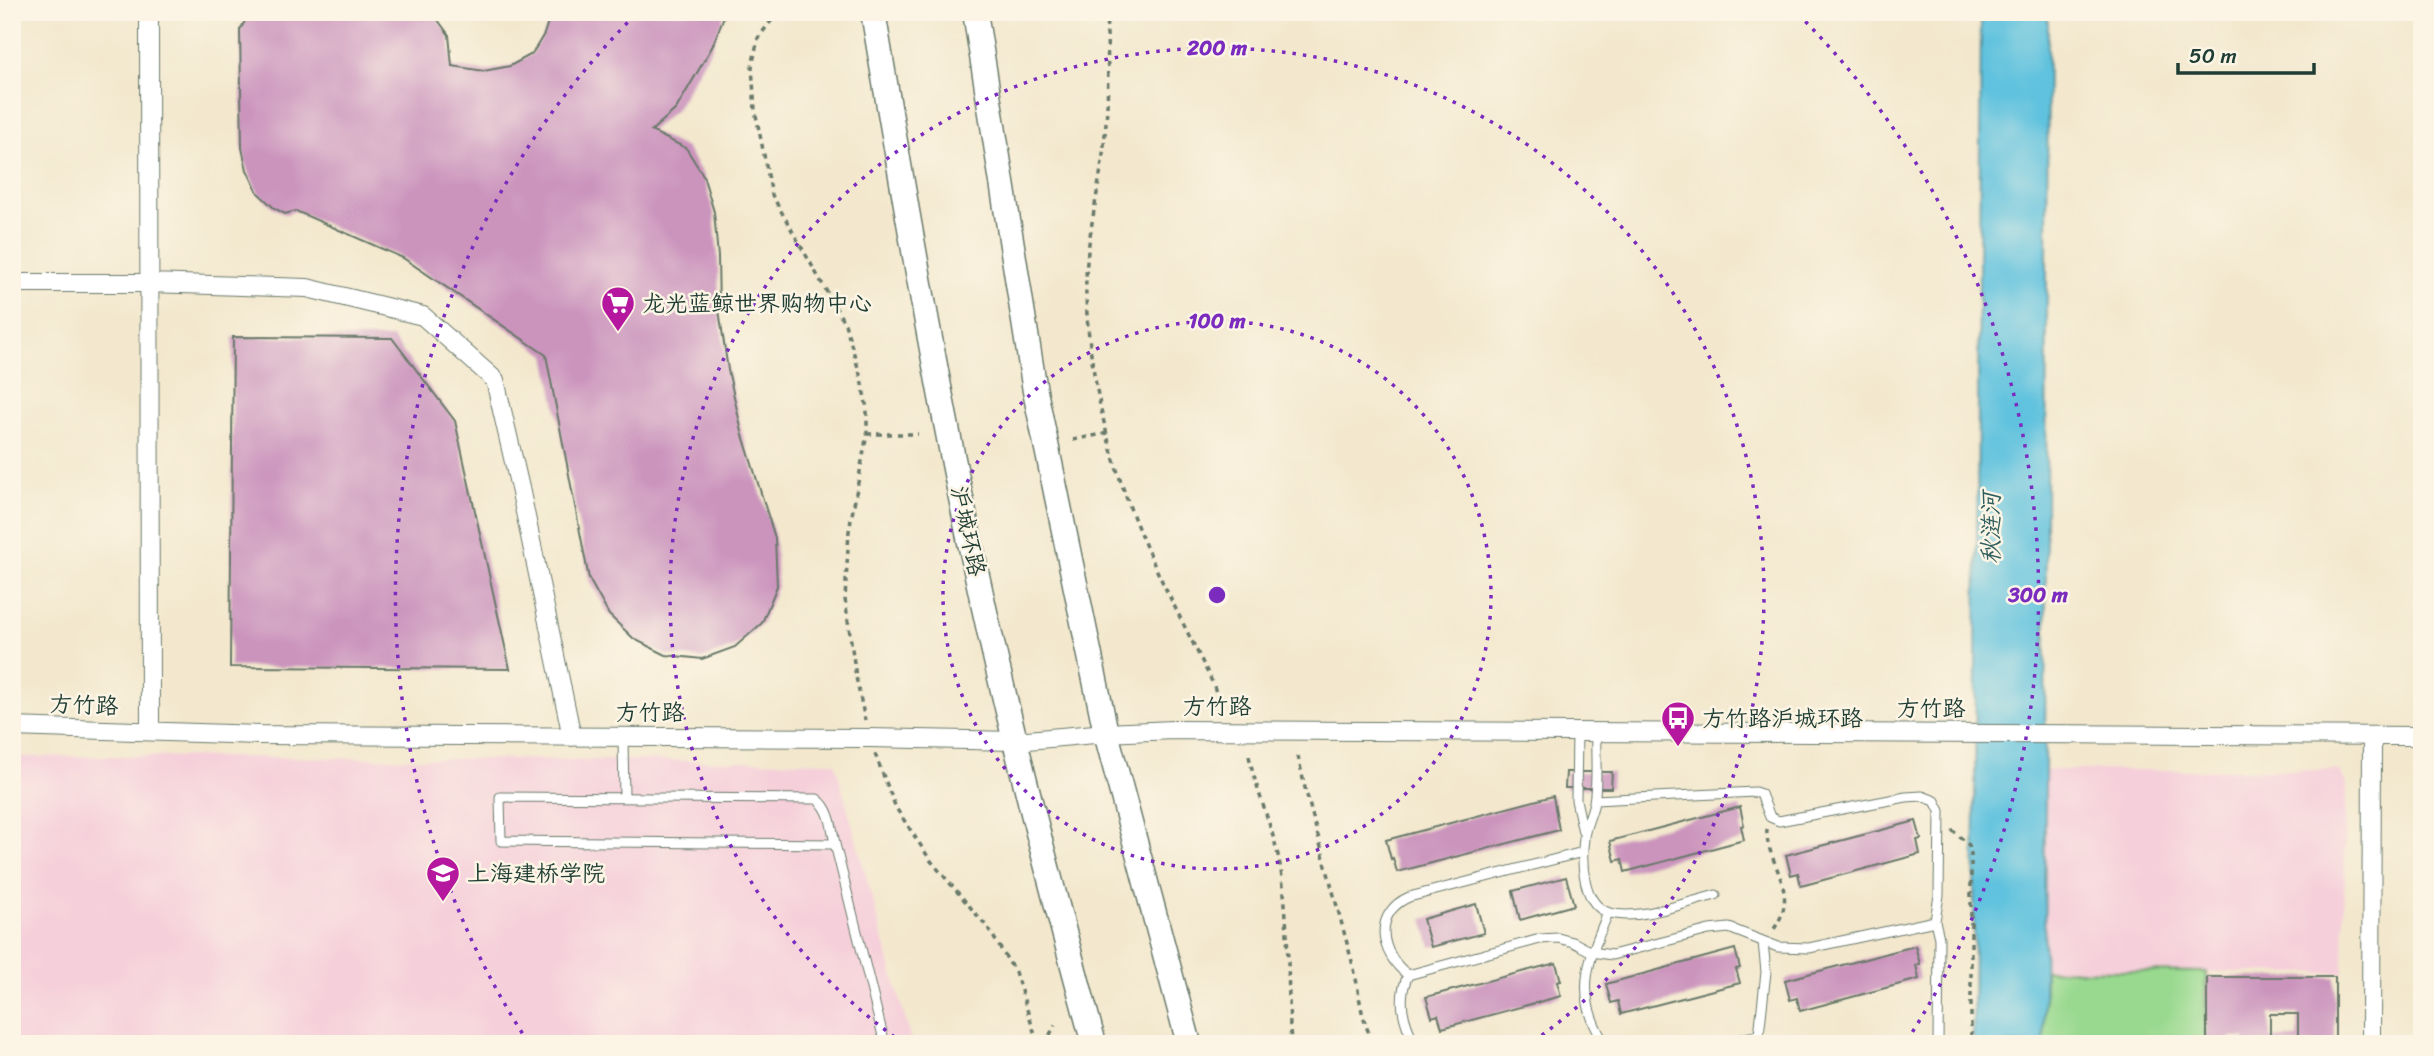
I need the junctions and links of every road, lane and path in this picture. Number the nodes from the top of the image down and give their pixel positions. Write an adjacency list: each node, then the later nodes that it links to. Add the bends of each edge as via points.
1 (149, 12): 6 (street)
2 (778, 12): 8 (path, via 758,38 752,67 755,110 772,195 845,324 867,408)
3 (873, 12): 23 (main road, 沪城环路, via 952,456)
4 (975, 12): 17 (main road, via 1035,391)
5 (1106, 12): 10 (path, via 1105,135 1087,246 1086,296)
6 (150, 283): 7 (street); 14 (street); 19 (street, via 307,288 423,316 495,380)
7 (12, 284)
8 (867, 433): 9 (path); 22 (path, via 849,531 845,599)
9 (918, 433)
10 (1107, 433): 11 (path); 12 (path, via 1134,518)
11 (1073, 440)
12 (1219, 703)
13 (12, 727): 14 (street, 方竹路)
14 (150, 731): 19 (street, 方竹路)
15 (1577, 732): 16 (street, 方竹路); 17 (street, 方竹路); 30 (lane, via 1576,800)
16 (1596, 732): 21 (street, 方竹路); 27 (lane)
17 (1106, 733): 23 (street, 方竹路); 45 (main road)
18 (2422, 736): 21 (street, 方竹路)
19 (572, 737): 20 (street, 方竹路)
20 (623, 737): 22 (street, 方竹路); 26 (lane)
21 (2372, 737): 53 (street)
22 (869, 738): 23 (street, 方竹路); 42 (path, via 896,808 931,861 988,929 1014,972)
23 (1016, 741): 44 (main road, 沪城环路)
24 (1249, 756): 46 (path, via 1281,868)
25 (1298, 756): 47 (path, via 1360,992 1361,1016)
26 (624, 798): 31 (lane, via 817,799 828,811); 31 (lane, via 500,797 501,841)
27 (1595, 800): 28 (lane, via 1755,792 1762,794); 30 (lane)
28 (1770, 817): 29 (lane, via 1779,821 1922,796 1935,801); 36 (path, via 1766,837 1786,907)
29 (1940, 825): 35 (lane); 52 (path, via 1962,837 1971,854)
30 (1584, 837): 32 (lane)
31 (835, 845): 41 (lane)
32 (1583, 852): 34 (lane, via 1585,883 1595,904); 38 (lane, via 1395,903 1387,918 1385,946)
33 (1716, 895): 34 (lane, via 1630,915)
34 (1608, 913): 37 (lane)
35 (1935, 921): 36 (lane, via 1809,948); 51 (lane)
36 (1763, 942): 37 (lane, via 1729,928 1612,955); 40 (lane, via 1766,972)
37 (1592, 951): 38 (lane, via 1558,938 1540,939); 49 (lane, via 1587,996)
38 (1408, 975): 48 (lane, via 1401,1002)
39 (1055, 1025): 43 (path)
40 (1758, 1039): 50 (lane)
41 (885, 1044)
42 (1038, 1044)
43 (1045, 1044)
44 (1094, 1044)
45 (1189, 1044)
46 (1291, 1044)
47 (1375, 1044)
48 (1416, 1044)
49 (1605, 1044)
50 (1718, 1044)
51 (1938, 1044)
52 (1970, 1044)
53 (2371, 1044)

